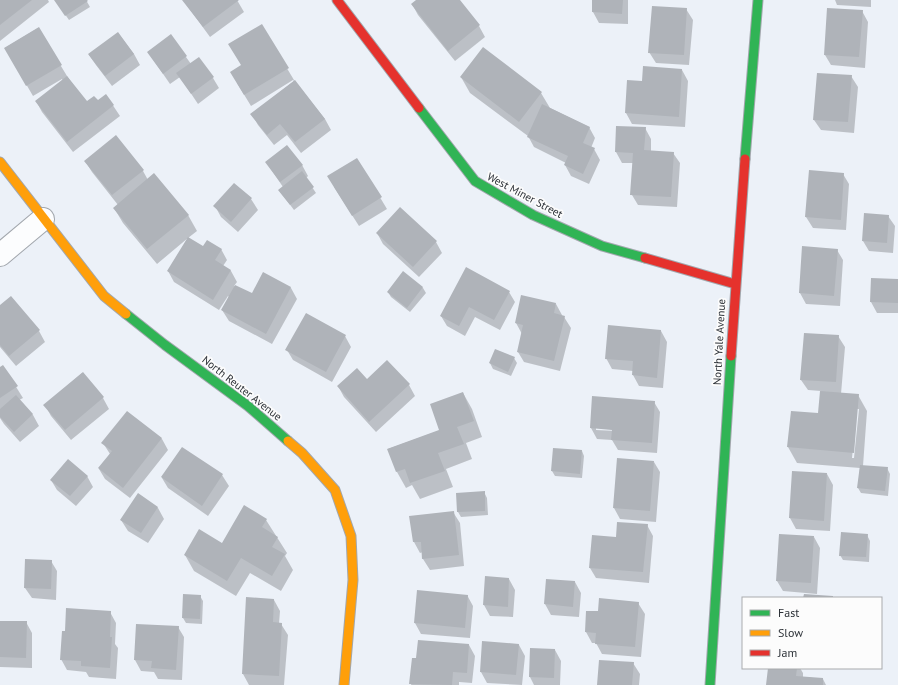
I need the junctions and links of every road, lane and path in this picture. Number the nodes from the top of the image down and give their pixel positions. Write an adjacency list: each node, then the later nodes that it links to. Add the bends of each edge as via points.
1 (337, 0): 6 (street, West Miner Street, via 475,181 533,215 602,246)
2 (758, 0): 6 (street, North Yale Avenue)
3 (0, 162): 4 (street, North Reuter Avenue)
4 (43, 219): 5 (street); 7 (street, North Reuter Avenue, via 104,296 248,406 302,453 334,490 351,536 354,580)
5 (0, 255)
6 (735, 284): 8 (street, North Yale Avenue)
7 (344, 685)
8 (710, 685)

